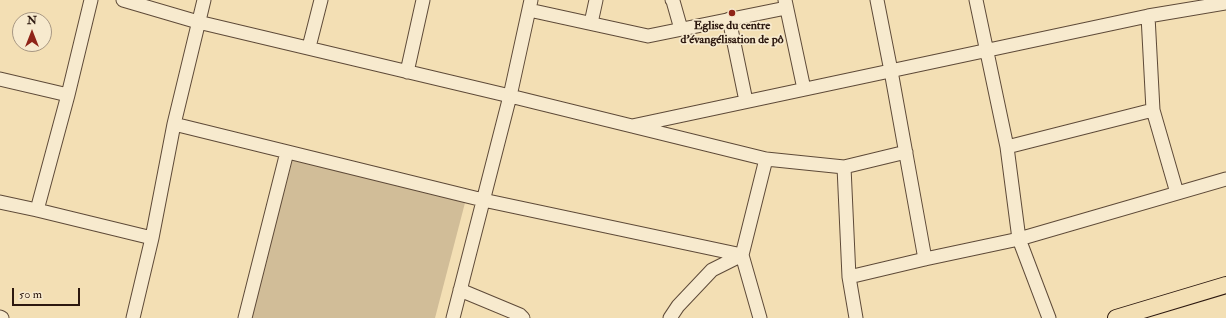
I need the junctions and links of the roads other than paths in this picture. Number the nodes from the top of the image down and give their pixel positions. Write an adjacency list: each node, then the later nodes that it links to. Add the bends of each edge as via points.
1 (91, 0): 24 (street)
2 (123, 0): 15 (street)
3 (204, 0): 15 (street)
4 (321, 0): 18 (street)
5 (423, 0): 21 (street)
6 (596, 0): 16 (street)
7 (672, 0): 17 (street)
8 (877, 0): 20 (street)
9 (976, 0): 19 (street)
10 (1226, 3): 13 (street)
11 (786, 4): 14 (street); 23 (street)
12 (530, 5): 16 (street); 25 (street)
13 (1148, 16): 19 (street); 27 (street)
14 (729, 19): 17 (street); 26 (street)
15 (198, 22): 18 (street); 28 (street)
16 (590, 23): 17 (street, via 648,36)
17 (682, 29)
18 (309, 47): 21 (street)
19 (986, 50): 20 (street); 30 (street)
20 (891, 70): 23 (street); 32 (street)
21 (407, 72): 25 (street)
22 (0, 79): 24 (street)
23 (804, 89): 26 (street)
24 (68, 95): 39 (street)
25 (510, 96): 29 (street); 37 (street)
26 (746, 101): 29 (street)
27 (1153, 110): 30 (street); 36 (street)
28 (174, 124): 31 (street); 40 (street)
29 (632, 126): 33 (street)
30 (1007, 147): 41 (street)
31 (287, 152): 37 (street); 50 (street)
32 (906, 152): 34 (street); 43 (street)
33 (766, 159): 34 (street); 42 (street)
34 (844, 167): 44 (street)
35 (1226, 179): 36 (street)
36 (1177, 193): 41 (street)
37 (483, 200): 42 (street); 46 (street)
38 (0, 202): 39 (street)
39 (37, 210): 40 (street)
40 (152, 238): 49 (street)
41 (1019, 239): 43 (street); 56 (street)
42 (742, 255): 47 (street, via 712,270); 54 (street)
43 (925, 259): 44 (street)
44 (849, 276): 55 (street)
45 (1226, 285): 48 (main road)
46 (460, 290): 51 (street); 52 (street)
47 (680, 312): 53 (street)
48 (1142, 314): 57 (main road)
49 (133, 318)
50 (245, 318)
51 (453, 318)
52 (523, 318)
53 (670, 318)
54 (760, 318)
55 (856, 318)
56 (1049, 318)
57 (1116, 318)

